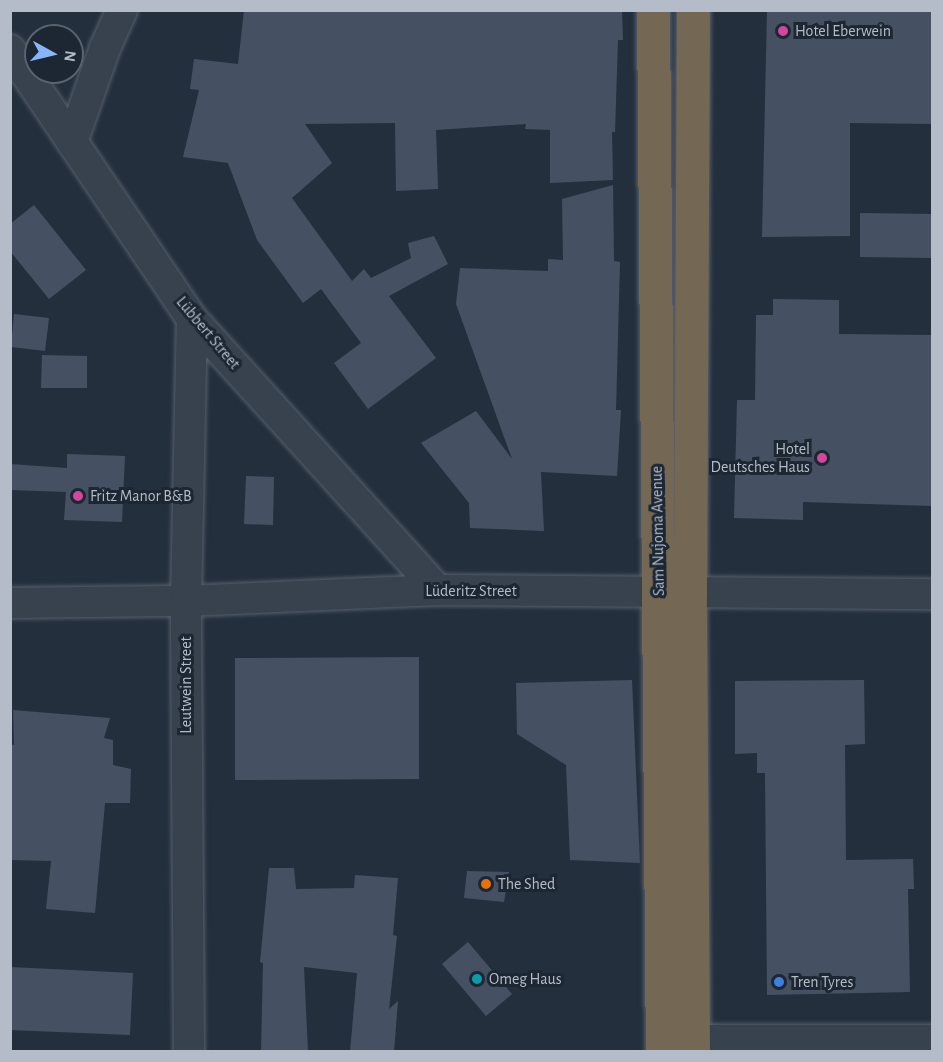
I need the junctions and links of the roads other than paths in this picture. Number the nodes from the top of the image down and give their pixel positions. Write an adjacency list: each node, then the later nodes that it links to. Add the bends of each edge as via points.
1 (122, 10): 5 (street)
2 (653, 10): 8 (highway, Sam Nujoma Avenue)
3 (693, 10): 8 (highway, Sam Nujoma Avenue)
4 (10, 50): 5 (street, Lübbert Street)
5 (72, 142): 6 (street, Lübbert Street)
6 (192, 319): 7 (street, Lübbert Street); 10 (street, Leutwein Street)
7 (438, 590): 8 (street, Lüderitz Street); 10 (street, Lüderitz Street)
8 (674, 593): 9 (street, Lüderitz Street); 13 (highway, Sam Nujoma Avenue)
9 (933, 594)
10 (186, 601): 11 (street, Lüderitz Street); 14 (street, Leutwein Street)
11 (10, 603)
12 (933, 1040): 13 (street)
13 (677, 1046)
14 (189, 1052)

